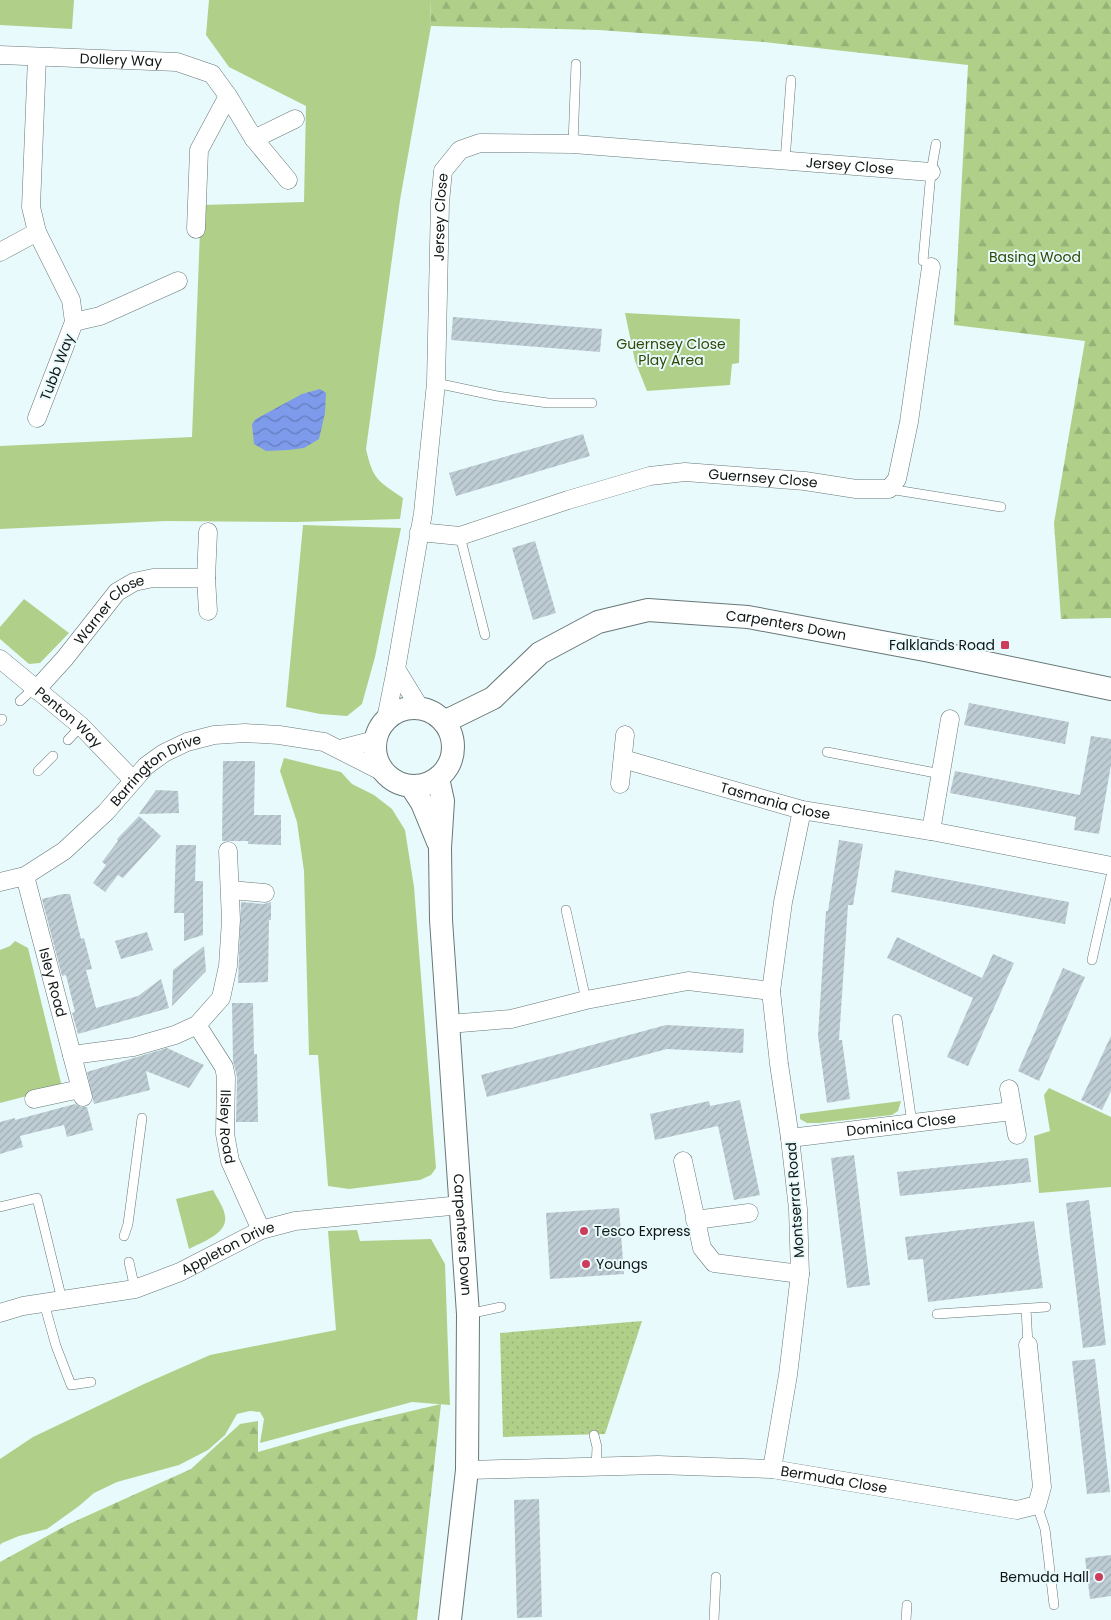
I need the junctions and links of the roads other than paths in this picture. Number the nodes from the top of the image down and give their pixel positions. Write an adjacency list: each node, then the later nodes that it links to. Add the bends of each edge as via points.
1 (0, 55): 2 (street, Dollery Way)
2 (37, 57): 5 (street, Dollery Way, via 177,62 212,74); 14 (street, Tubb Way, via 32,207)
3 (576, 64): 8 (lane)
4 (791, 80): 10 (lane)
5 (228, 96): 7 (street, Dollery Way); 13 (street, via 199,150)
6 (295, 119): 7 (street)
7 (254, 139): 12 (street, Dollery Way)
8 (573, 144): 10 (street, Jersey Close); 19 (street, Jersey Close, via 480,143 460,150 443,171)
9 (936, 144): 11 (lane)
10 (786, 161): 11 (street, Jersey Close)
11 (931, 172): 16 (lane)
12 (288, 180)
13 (196, 229)
14 (37, 232): 15 (street); 18 (street, Tubb Way, via 71,300)
15 (0, 252)
16 (927, 264): 22 (street, via 908,422 897,480)
17 (178, 281): 18 (street, via 100,316)
18 (74, 322): 21 (street, Tubb Way)
19 (436, 383): 20 (lane, via 548,403); 25 (street, Jersey Close)
20 (592, 403)
21 (37, 418)
22 (889, 489): 23 (lane); 26 (street, Guernsey Close, via 856,489 806,481 685,472 650,476 586,494)
23 (1001, 507)
24 (208, 532): 27 (street)
25 (419, 532): 26 (street, Guernsey Close); 31 (street, Jersey Close)
26 (460, 536): 29 (lane)
27 (206, 578): 28 (street); 32 (street, Warner Close, via 153,578 134,582 117,592 65,658)
28 (208, 611)
29 (485, 635)
30 (0, 659): 32 (street, Penton Way)
31 (396, 669): 36 (street); 37 (street, Jersey Close)
32 (35, 689): 35 (lane); 40 (street, Penton Way)
33 (1111, 689): 34 (street, Carpenters Down, via 748,616 648,610 598,622 540,653 493,698)
34 (484, 701): 39 (street, Carpenters Down); 45 (street)
35 (20, 702)
36 (420, 708): 37 (street, via 397,712); 39 (street)
37 (386, 719): 43 (street)
38 (950, 719): 51 (street)
39 (444, 722): 45 (street, via 451,734)
40 (81, 726): 42 (lane); 53 (street, Penton Way)
41 (625, 734): 48 (street)
42 (68, 740)
43 (375, 740): 44 (street); 50 (street, via 377,762)
44 (340, 749): 50 (street, Barrington Drive); 53 (street, Barrington Drive, via 324,742 279,735 214,735 187,742 164,753)
45 (453, 750): 52 (street, via 450,763)
46 (827, 752): 51 (lane)
47 (53, 756): 49 (lane)
48 (623, 759): 54 (street); 56 (street, Tasmania Close)
49 (38, 771)
50 (384, 773): 55 (street, via 398,783)
51 (941, 774): 57 (street)
52 (438, 778): 55 (street); 58 (street, Carpenters Down, via 443,801)
53 (133, 780): 61 (street, Barrington Drive, via 106,812 64,851)
54 (620, 784)
55 (411, 786): 58 (street, via 422,803)
56 (802, 810): 57 (street, Tasmania Close); 68 (street, Montserrat Road, via 783,902)
57 (931, 831): 60 (street, Tasmania Close)
58 (440, 848): 71 (street, Carpenters Down, via 441,920)
59 (228, 851): 64 (street)
60 (1111, 866)
61 (25, 876): 63 (street, Barrington Drive); 73 (street, Isley Road)
62 (1111, 876): 67 (lane)
63 (0, 882)
64 (231, 890): 65 (street); 72 (street, via 228,966 221,998)
65 (265, 893)
66 (566, 910): 69 (lane)
67 (1092, 960)
68 (771, 990): 69 (street, via 688,981); 80 (street, Montserrat Road)
69 (586, 1000): 71 (street, via 511,1019)
70 (897, 1019): 78 (lane)
71 (449, 1024): 82 (street, Carpenters Down)
72 (197, 1025): 73 (street, via 133,1047); 86 (street, Ilsley Road, via 224,1067 225,1134 230,1161)
73 (72, 1055): 75 (street, Isley Road, via 82,1093)
74 (1009, 1089): 76 (street)
75 (34, 1099)
76 (1012, 1111): 78 (street, Dominica Close); 79 (street)
77 (142, 1118): 87 (lane)
78 (912, 1122): 80 (street, Dominica Close)
79 (1017, 1135)
80 (790, 1138): 89 (street, Montserrat Road, via 798,1209)
81 (683, 1161): 85 (street)
82 (461, 1205): 86 (street, Appleton Drive, via 295,1221); 97 (street, Carpenters Down)
83 (0, 1207): 91 (lane, via 36,1198)
84 (749, 1213): 85 (street)
85 (695, 1220): 89 (street, via 702,1248 714,1263)
86 (261, 1230): 90 (street, Appleton Drive, via 180,1272)
87 (124, 1236)
88 (129, 1262): 90 (lane)
89 (800, 1274): 103 (street, Montserrat Road)
90 (135, 1289): 91 (street, Appleton Drive)
91 (62, 1300): 92 (street, Appleton Drive)
92 (44, 1303): 96 (street, Appleton Drive); 100 (lane, via 71,1386)
93 (501, 1307): 97 (lane)
94 (1046, 1307): 95 (lane)
95 (1026, 1308): 98 (lane); 99 (lane)
96 (0, 1313)
97 (468, 1314): 104 (street, Carpenters Down)
98 (937, 1314)
99 (1028, 1345): 105 (street, via 1042,1487)
100 (91, 1382)
101 (594, 1435): 102 (lane)
102 (596, 1468): 103 (street, Bermuda Close, via 658,1465); 104 (street, Bermuda Close)
103 (772, 1469): 105 (street, Bermuda Close, via 1017,1510)
104 (467, 1470): 109 (street, Carpenters Down)
105 (1036, 1504): 108 (lane, via 1045,1529)
106 (716, 1577): 110 (lane)
107 (907, 1605): 111 (lane)
108 (1054, 1605)
109 (450, 1620)
110 (714, 1620)
111 (906, 1620)

